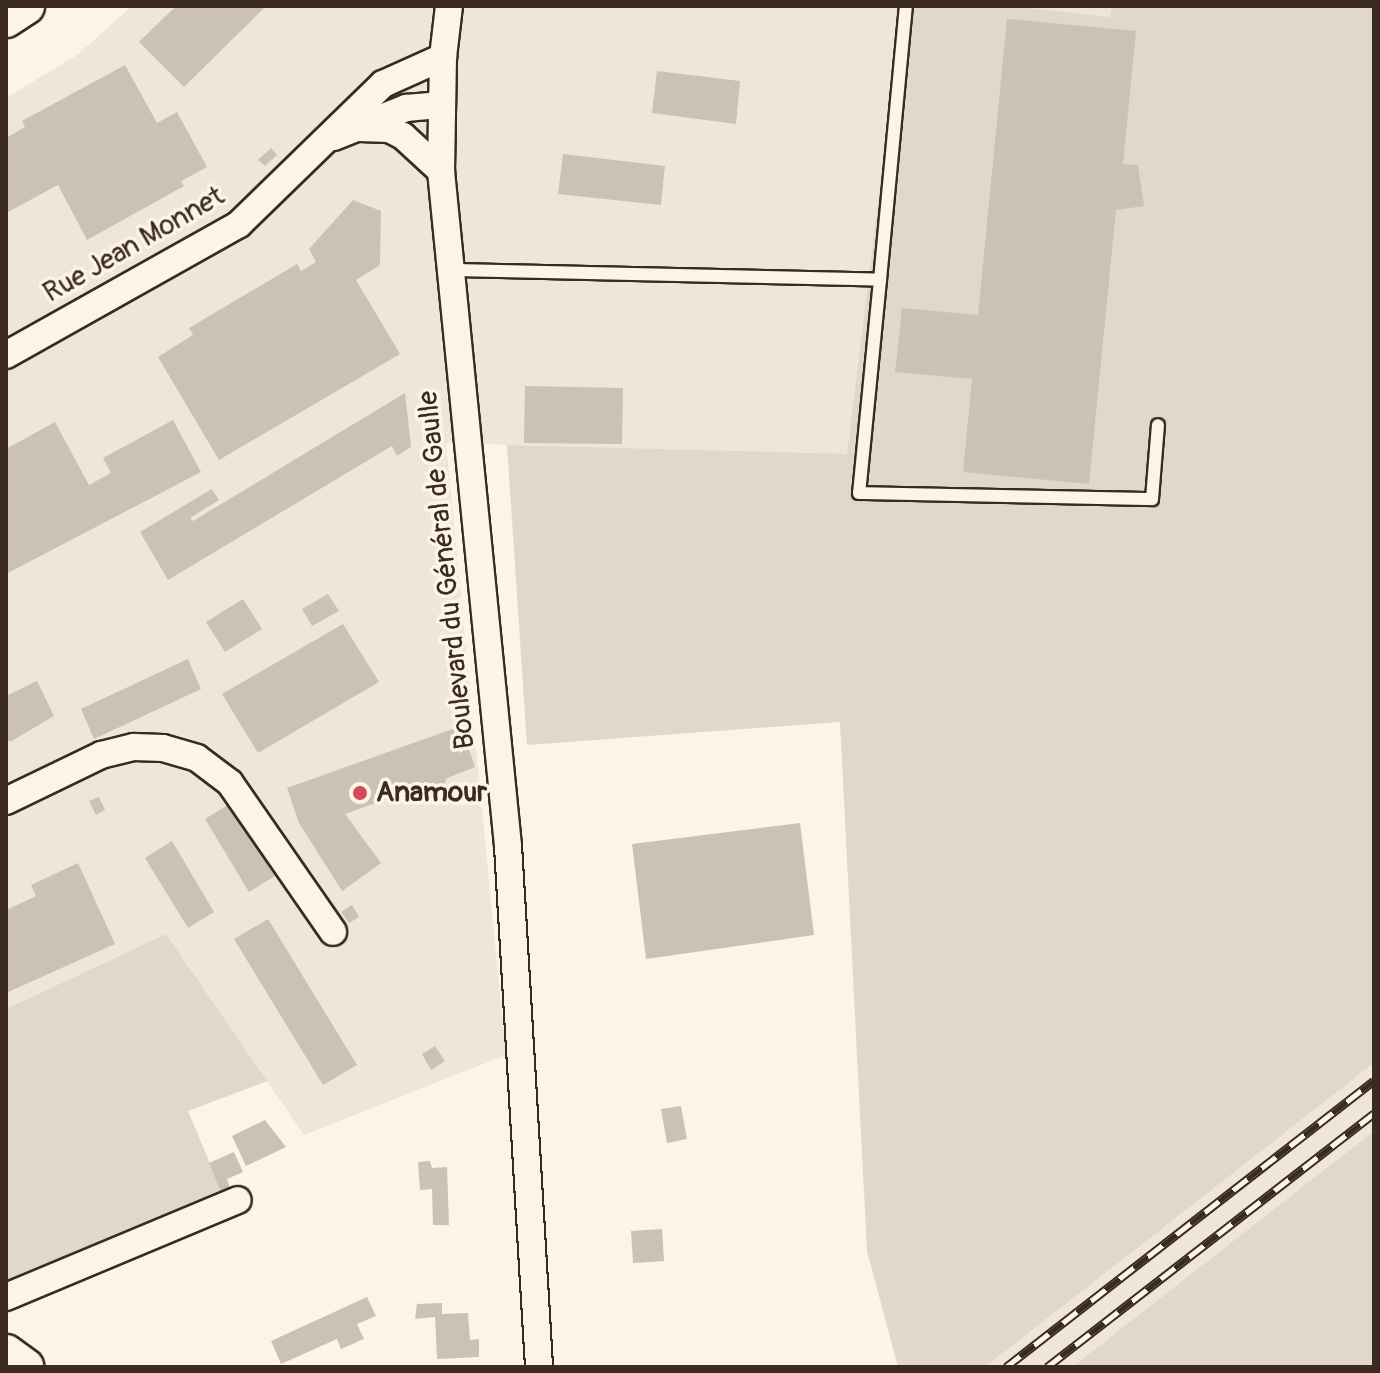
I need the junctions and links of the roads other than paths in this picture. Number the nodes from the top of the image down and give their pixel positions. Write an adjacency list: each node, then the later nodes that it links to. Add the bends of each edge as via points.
1 (26, 6): 4 (street)
2 (449, 6): 5 (street, Boulevard du Général de Gaulle)
3 (906, 6): 11 (lane)
4 (6, 19)
5 (443, 57): 6 (street, Boulevard du Général de Gaulle); 8 (street, Rue Jean Monnet, via 383,84)
6 (442, 105): 7 (street, via 406,108); 9 (street, Boulevard du Général de Gaulle)
7 (351, 128): 8 (street); 9 (street, via 389,129)
8 (320, 145): 12 (street, Rue Jean Monnet, via 239,224)
9 (441, 171): 10 (street, Boulevard du Général de Gaulle)
10 (449, 270): 11 (lane); 20 (street, Boulevard du Général de Gaulle, via 508,846)
11 (880, 280): 13 (lane, via 859,493 1152,499)
12 (6, 355)
13 (1158, 425)
14 (6, 801): 15 (street, via 101,755 134,747 163,748 197,758 230,783)
15 (333, 932)
16 (238, 1200): 17 (street)
17 (11, 1291)
18 (6, 1353): 19 (street)
19 (25, 1367)
20 (539, 1367)

